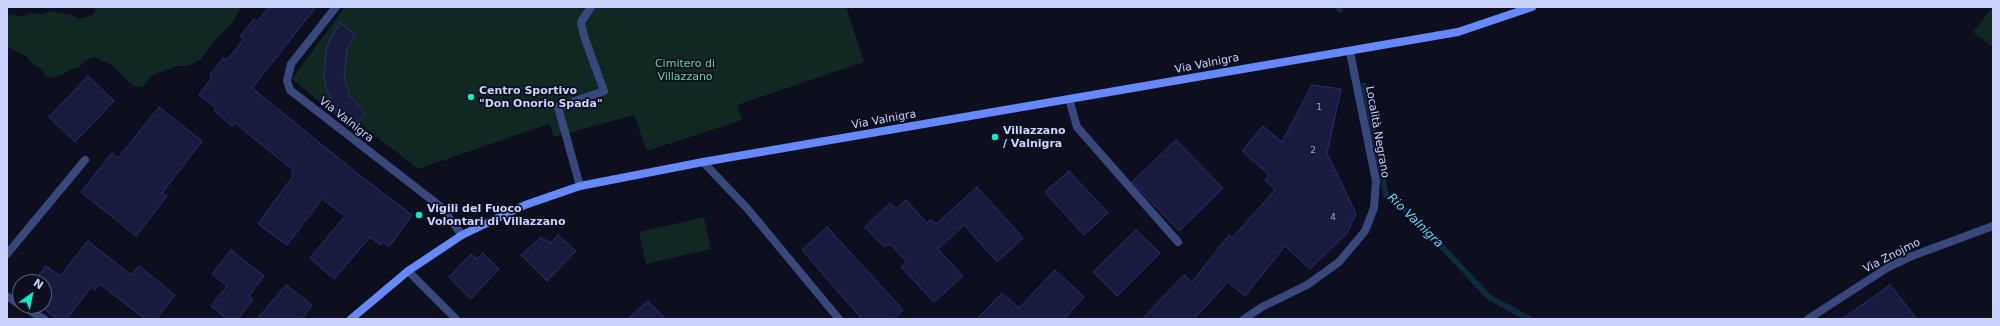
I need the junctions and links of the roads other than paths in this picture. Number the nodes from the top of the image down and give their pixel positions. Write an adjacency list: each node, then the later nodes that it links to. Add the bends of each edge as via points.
1 (336, 7): 10 (street, Via Valnigra, via 291,64 287,81 290,90 441,207)
2 (591, 7): 8 (street, via 581,22 604,91 558,107)
3 (1532, 7): 4 (main road, Via Valnigra, via 1458,32)
4 (1350, 52): 5 (main road, Via Valnigra, via 1272,63); 17 (street, Località Negrano, via 1376,181 1374,208 1365,231 1339,262 1307,285 1262,307)
5 (1069, 99): 7 (main road, Via Valnigra); 11 (street, via 1077,127)
6 (85, 160): 12 (street)
7 (703, 162): 8 (main road, Via Valnigra); 16 (street, via 746,207)
8 (580, 186): 10 (main road, Via Valnigra, via 525,206)
9 (1993, 226): 18 (street, Via Znojmo, via 1887,268)
10 (462, 235): 13 (main road, Via Valnigra)
11 (1178, 242)
12 (7, 254)
13 (408, 271): 14 (main road, Via Valnigra); 15 (street)
14 (351, 319)
15 (456, 319)
16 (840, 319)
17 (1244, 319)
18 (1808, 319)

